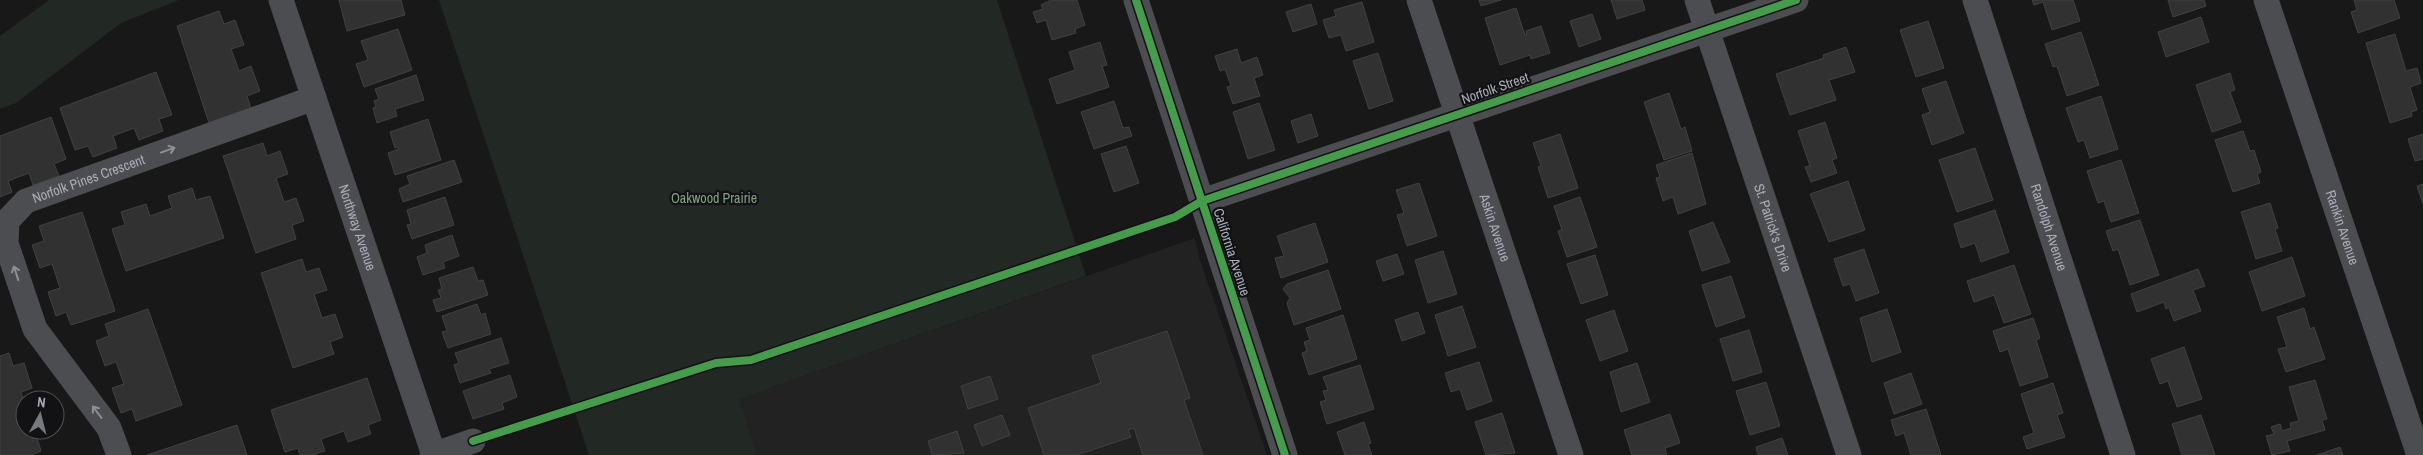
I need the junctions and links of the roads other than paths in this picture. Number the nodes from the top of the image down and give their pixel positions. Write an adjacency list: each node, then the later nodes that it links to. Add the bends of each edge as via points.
1 (281, 0): 9 (street, Northway Avenue)
2 (1136, 0): 11 (street, California Avenue)
3 (1419, 0): 10 (street, Askin Avenue)
4 (1697, 0): 8 (street, St. Patrick's Drive)
5 (1796, 0): 8 (street, Norfolk Street)
6 (1975, 0): 18 (street, Randolph Avenue)
7 (2266, 0): 19 (street, Rankin Avenue)
8 (1707, 30): 10 (street, Norfolk Street); 17 (street, St. Patrick's Drive)
9 (314, 98): 13 (street, Norfolk Pines Crescent, one-way to 9, via 109,428 35,329 6,243 7,221 26,201); 14 (street, Northway Avenue)
10 (1458, 114): 11 (street, Norfolk Street); 16 (street, Askin Avenue)
11 (1202, 201): 15 (street, California Avenue)
12 (473, 441): 14 (street)
13 (119, 455)
14 (433, 455)
15 (1285, 455)
16 (1571, 455)
17 (1849, 455)
18 (2123, 455)
19 (2418, 455)

